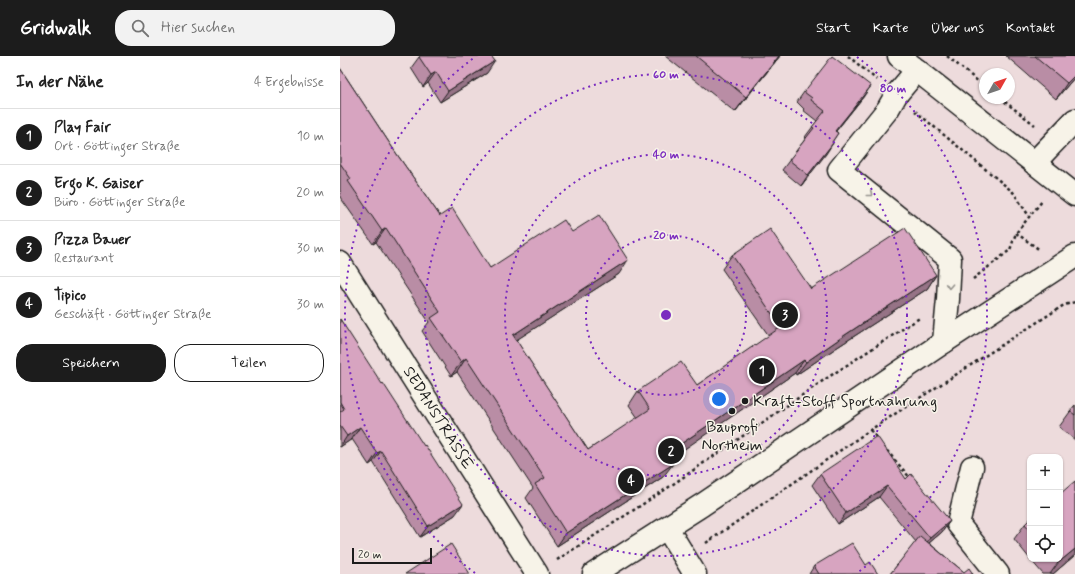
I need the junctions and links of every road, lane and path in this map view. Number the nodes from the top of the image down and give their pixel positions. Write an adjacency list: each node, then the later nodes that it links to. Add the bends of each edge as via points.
1 (848, 56): 6 (path)
2 (899, 56): 4 (main road)
3 (946, 56): 5 (path)
4 (917, 70): 6 (main road); 8 (main road)
5 (979, 82)
6 (896, 95): 10 (path, via 1013,192); 14 (main road, one-way to 14, via 840,170 950,259)
7 (1075, 120): 8 (main road)
8 (1034, 163): 9 (main road)
9 (1075, 195)
10 (1029, 216)
11 (1016, 233): 14 (path, via 1010,250)
12 (1075, 256): 16 (main road)
13 (340, 263): 22 (main road, SEDANSTRASSE)
14 (948, 299): 16 (main road); 22 (path)
15 (1075, 302): 17 (path, via 1064,305)
16 (944, 342): 21 (main road)
17 (870, 430): 19 (path); 20 (path)
18 (972, 468): 25 (main road, via 958,524)
19 (914, 483)
20 (732, 525)
21 (666, 528): 23 (main road); 24 (main road)
22 (537, 574)
23 (594, 574)
24 (695, 574)
25 (998, 574)

